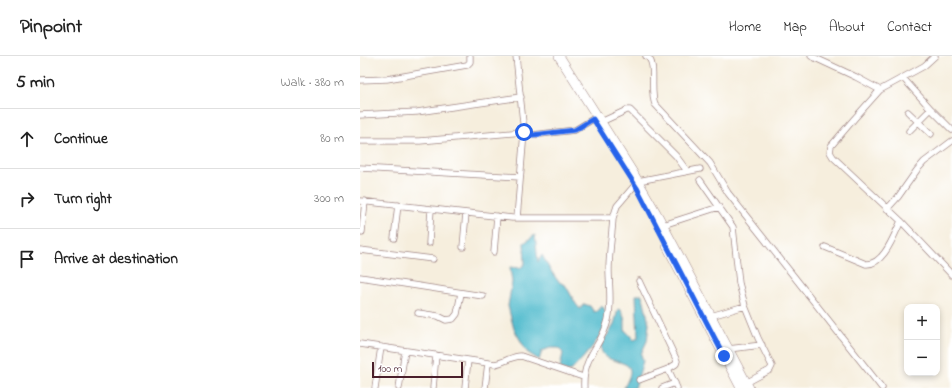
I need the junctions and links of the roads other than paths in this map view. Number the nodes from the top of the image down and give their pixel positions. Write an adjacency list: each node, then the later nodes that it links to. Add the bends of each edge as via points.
1 (470, 56): 9 (street, via 467,65 387,79)
2 (516, 56): 11 (street)
3 (553, 56): 15 (main road)
4 (559, 56): 15 (main road)
5 (646, 56): 76 (street, via 652,62 652,94 655,104 710,163 728,193)
6 (811, 56): 10 (street)
7 (935, 56): 8 (street, via 924,66)
8 (903, 78): 10 (street); 12 (street)
9 (360, 80)
10 (880, 90): 33 (street, via 831,146 830,152)
11 (521, 97): 14 (street, via 417,112); 19 (street)
12 (931, 109): 16 (street); 17 (street)
13 (908, 112): 16 (street)
14 (360, 115)
15 (597, 120): 19 (street, via 575,130); 25 (street, via 630,110 676,156); 28 (main road)
16 (918, 122): 18 (street); 20 (street)
17 (952, 130)
18 (909, 131)
19 (524, 134): 22 (street); 26 (street)
20 (931, 134)
21 (952, 141): 33 (street, via 924,162)
22 (360, 142)
23 (360, 168): 26 (street)
24 (700, 169): 25 (street)
25 (687, 171): 28 (street)
26 (520, 177): 36 (street)
27 (700, 180): 31 (street)
28 (636, 183): 37 (street, via 617,206); 39 (main road); 68 (main road)
29 (363, 201): 30 (street); 40 (street)
30 (398, 205): 32 (street); 41 (street)
31 (719, 207): 39 (street); 53 (street, via 733,227 739,283)
32 (431, 209): 34 (street); 42 (street)
33 (887, 209): 38 (street)
34 (466, 213): 35 (street); 43 (street)
35 (497, 216): 36 (street); 46 (street)
36 (517, 218): 37 (street)
37 (613, 218): 65 (street, via 608,319 585,367)
38 (901, 221): 44 (street, via 884,253 871,265); 48 (street)
39 (663, 225): 55 (main road)
40 (362, 232)
41 (394, 238)
42 (429, 243)
43 (463, 247)
44 (825, 247)
45 (360, 250): 47 (street)
46 (494, 252)
47 (433, 259)
48 (952, 275)
49 (360, 277): 51 (street)
50 (640, 281): 64 (street, via 677,361)
51 (460, 293): 52 (street); 54 (street, via 457,314 452,320)
52 (483, 296)
53 (745, 306): 55 (street); 57 (street)
54 (418, 313)
55 (711, 316): 59 (main road)
56 (360, 344): 58 (street)
57 (762, 346): 59 (street); 68 (street, via 772,368)
58 (381, 347): 60 (street); 69 (street)
59 (728, 349): 68 (main road)
60 (405, 351): 61 (street); 70 (street)
61 (436, 355): 62 (street); 71 (street)
62 (468, 360): 63 (street); 72 (street)
63 (488, 363): 65 (street, via 501,363 521,356); 73 (street)
64 (668, 369): 66 (street); 67 (street)
65 (583, 377): 74 (street)
66 (639, 380)
67 (676, 386): 75 (street)
68 (744, 386)
69 (375, 388)
70 (399, 388)
71 (433, 388)
72 (465, 388)
73 (485, 388)
74 (584, 388)
75 (662, 388)
76 (882, 388)

